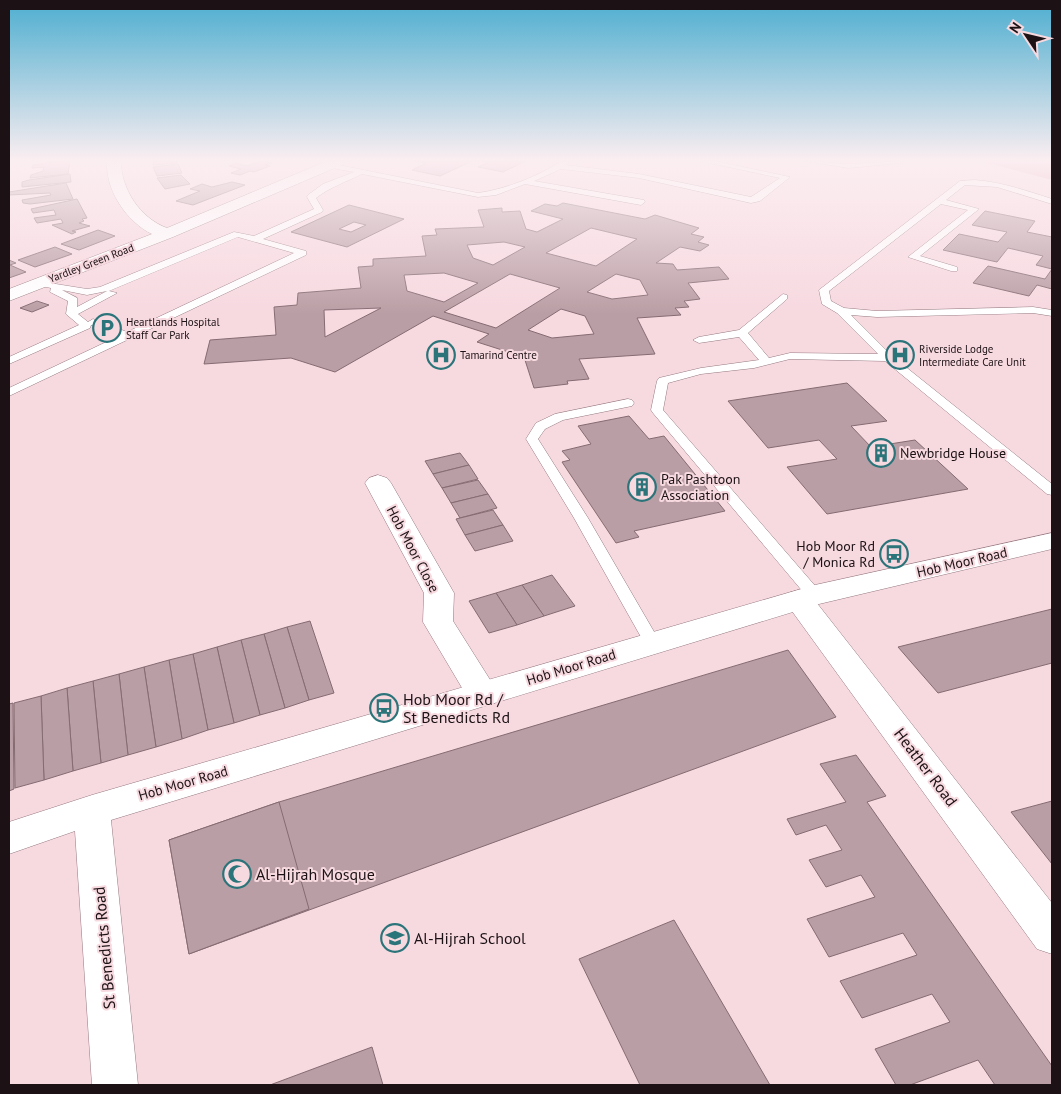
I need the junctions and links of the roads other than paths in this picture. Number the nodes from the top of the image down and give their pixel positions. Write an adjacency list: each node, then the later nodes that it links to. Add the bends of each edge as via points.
1 (131, 212): 6 (street, via 144,225)
2 (219, 212): 6 (street, Yardley Green Road)
3 (315, 212): 7 (lane)
4 (926, 212): 13 (lane, via 824,290 826,302)
5 (971, 212): 8 (lane, via 913,258)
6 (167, 234): 10 (street, Yardley Green Road)
7 (256, 239): 9 (lane, via 237,234); 18 (lane, via 303,253)
8 (954, 268)
9 (155, 269): 10 (lane, via 102,290 87,292); 14 (lane)
10 (52, 287): 11 (street, Yardley Green Road); 14 (lane, via 73,300)
11 (9, 295)
12 (783, 297): 17 (lane)
13 (842, 311): 15 (lane, via 877,314 1033,310); 20 (lane)
14 (71, 314): 21 (lane, via 86,326)
15 (1052, 314)
16 (93, 322): 18 (lane)
17 (742, 333): 19 (lane); 22 (lane)
18 (128, 336): 23 (lane)
19 (699, 340)
20 (888, 358): 22 (lane, via 790,356); 26 (lane)
21 (9, 361)
22 (767, 362): 28 (lane, via 663,381 658,410)
23 (9, 392)
24 (628, 403): 29 (lane, via 560,417 540,426 532,439)
25 (378, 483): 30 (street, Hob Moor Close, via 439,593 438,622)
26 (1052, 491)
27 (1052, 542): 28 (street, Hob Moor Road)
28 (807, 597): 29 (street, Hob Moor Road); 33 (street, Heather Road)
29 (652, 642): 30 (street, Hob Moor Road)
30 (483, 694): 31 (street, Hob Moor Road)
31 (92, 810): 32 (street, Hob Moor Road); 34 (street, St Benedicts Road)
32 (9, 838)
33 (1052, 935)
34 (115, 1085)

